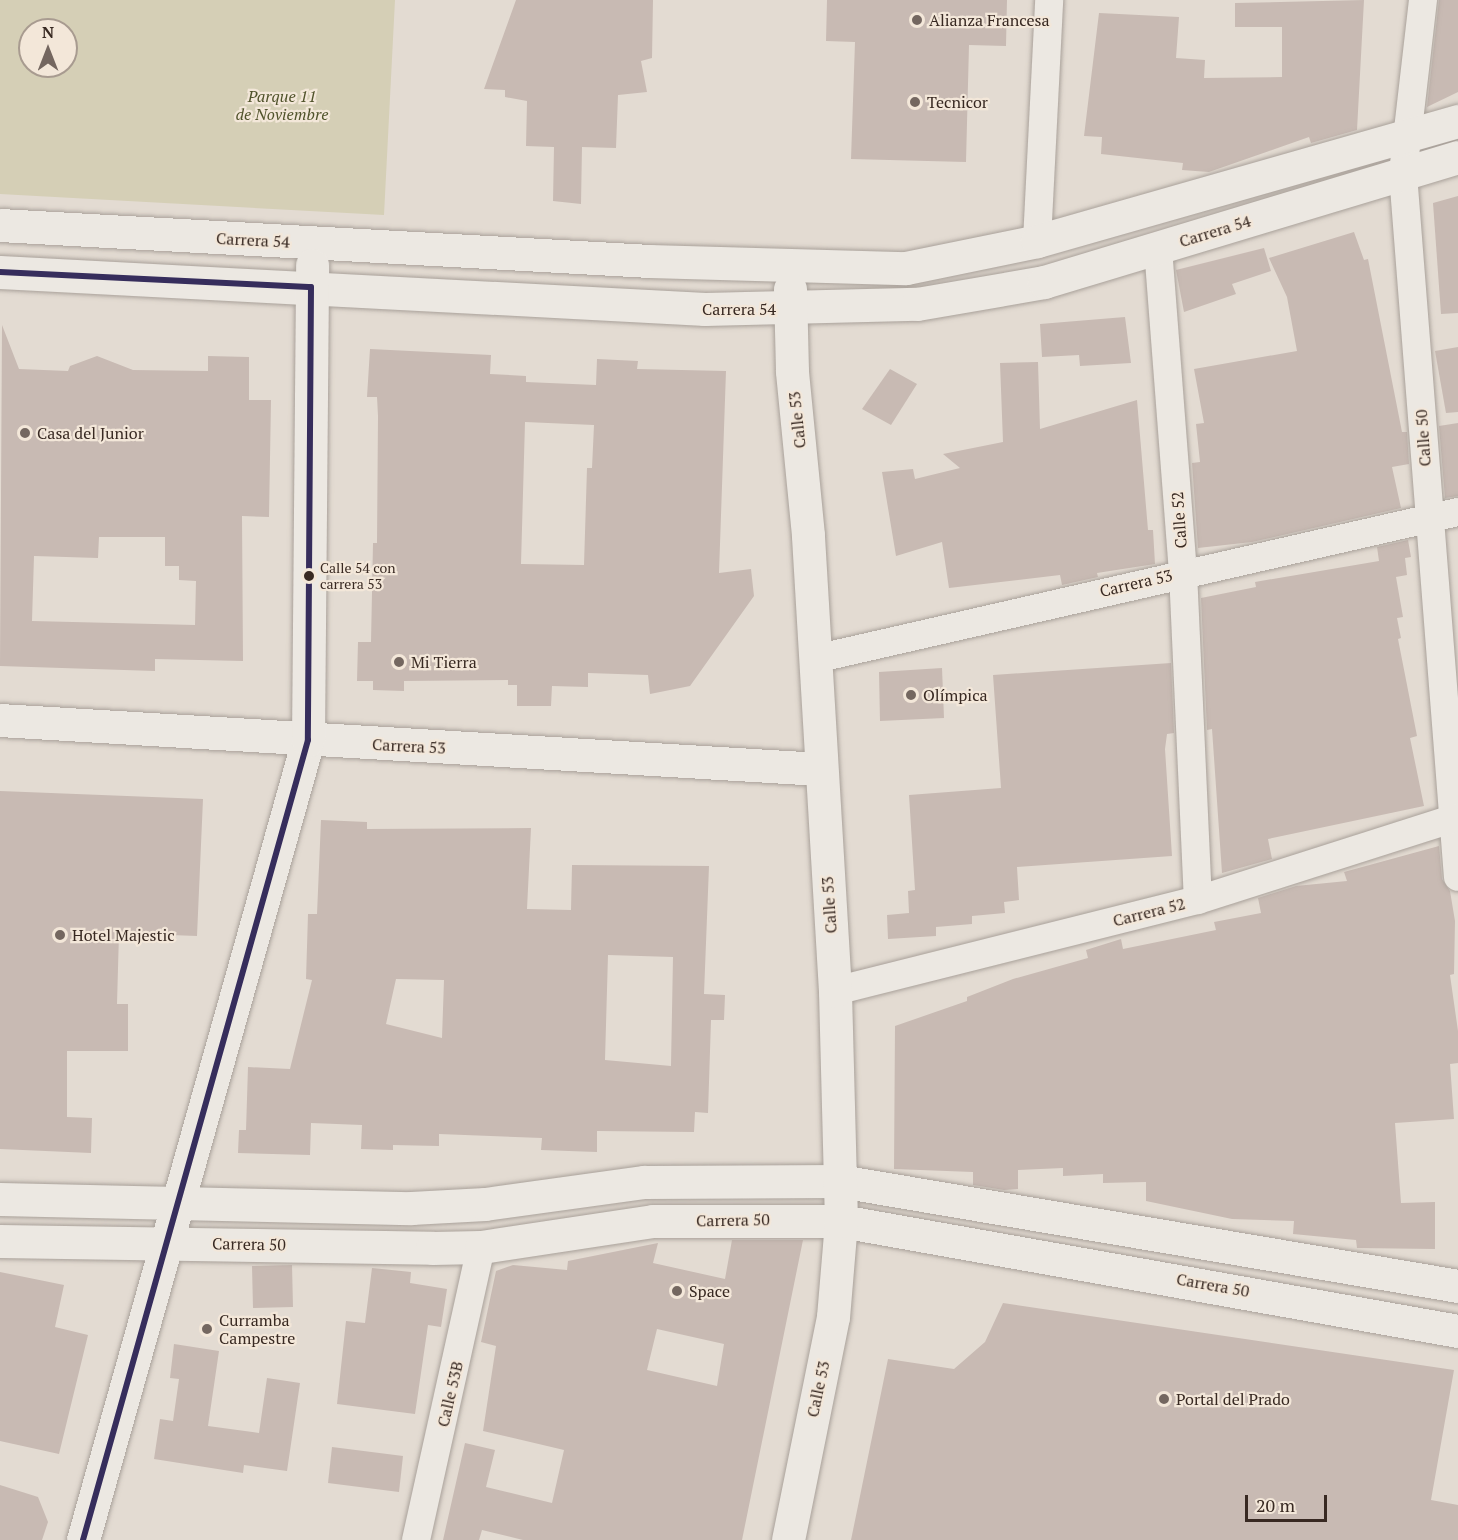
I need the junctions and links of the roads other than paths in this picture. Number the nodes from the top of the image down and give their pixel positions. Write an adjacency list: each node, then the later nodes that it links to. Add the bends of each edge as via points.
1 (1049, 0): 8 (street)
2 (1423, 0): 4 (street, Calle 50)
3 (1458, 121): 4 (street, Carrera 54)
4 (1405, 137): 6 (street, Calle 50); 8 (street, Carrera 54)
5 (1458, 157): 6 (street, Carrera 54)
6 (1403, 174): 10 (street, Carrera 54); 16 (street, Calle 50)
7 (0, 225): 9 (street, Carrera 54)
8 (1037, 241): 11 (street, Carrera 54, via 906,268)
9 (313, 243): 11 (street, Carrera 54); 13 (street)
10 (1158, 248): 14 (street, Carrera 54, via 982,296 916,304); 17 (street, Calle 52)
11 (790, 266): 14 (street, Calle 53)
12 (0, 273): 13 (street, Carrera 54)
13 (311, 287): 14 (street, Carrera 54, via 705,309); 20 (street)
14 (791, 309): 18 (street, Calle 53)
15 (1458, 512): 16 (street, Carrera 53)
16 (1429, 518): 17 (street, Carrera 53); 22 (street, Calle 50)
17 (1183, 572): 18 (street, Carrera 53); 24 (street, Calle 52)
18 (815, 659): 21 (street, Calle 53)
19 (0, 720): 20 (street, Carrera 53)
20 (308, 740): 21 (street, Carrera 53); 28 (street)
21 (819, 769): 25 (street, Calle 53)
22 (1455, 818): 23 (street, Calle 50); 24 (street, Carrera 52)
23 (1458, 877)
24 (1198, 900): 25 (street, Carrera 52)
25 (835, 991): 26 (street, Calle 53)
26 (840, 1181): 28 (street, via 644,1182 485,1204 411,1208); 29 (street, Calle 53); 33 (street)
27 (0, 1199): 28 (street)
28 (180, 1201): 31 (street)
29 (841, 1221): 32 (street, Carrera 50, via 653,1221); 34 (street, Carrera 50); 37 (street, Calle 53, via 833,1317)
30 (0, 1241): 31 (street, Carrera 50)
31 (168, 1244): 32 (street, Carrera 50); 35 (street)
32 (481, 1247): 36 (street, Calle 53B)
33 (1458, 1286)
34 (1458, 1331)
35 (83, 1540)
36 (416, 1540)
37 (788, 1540)

